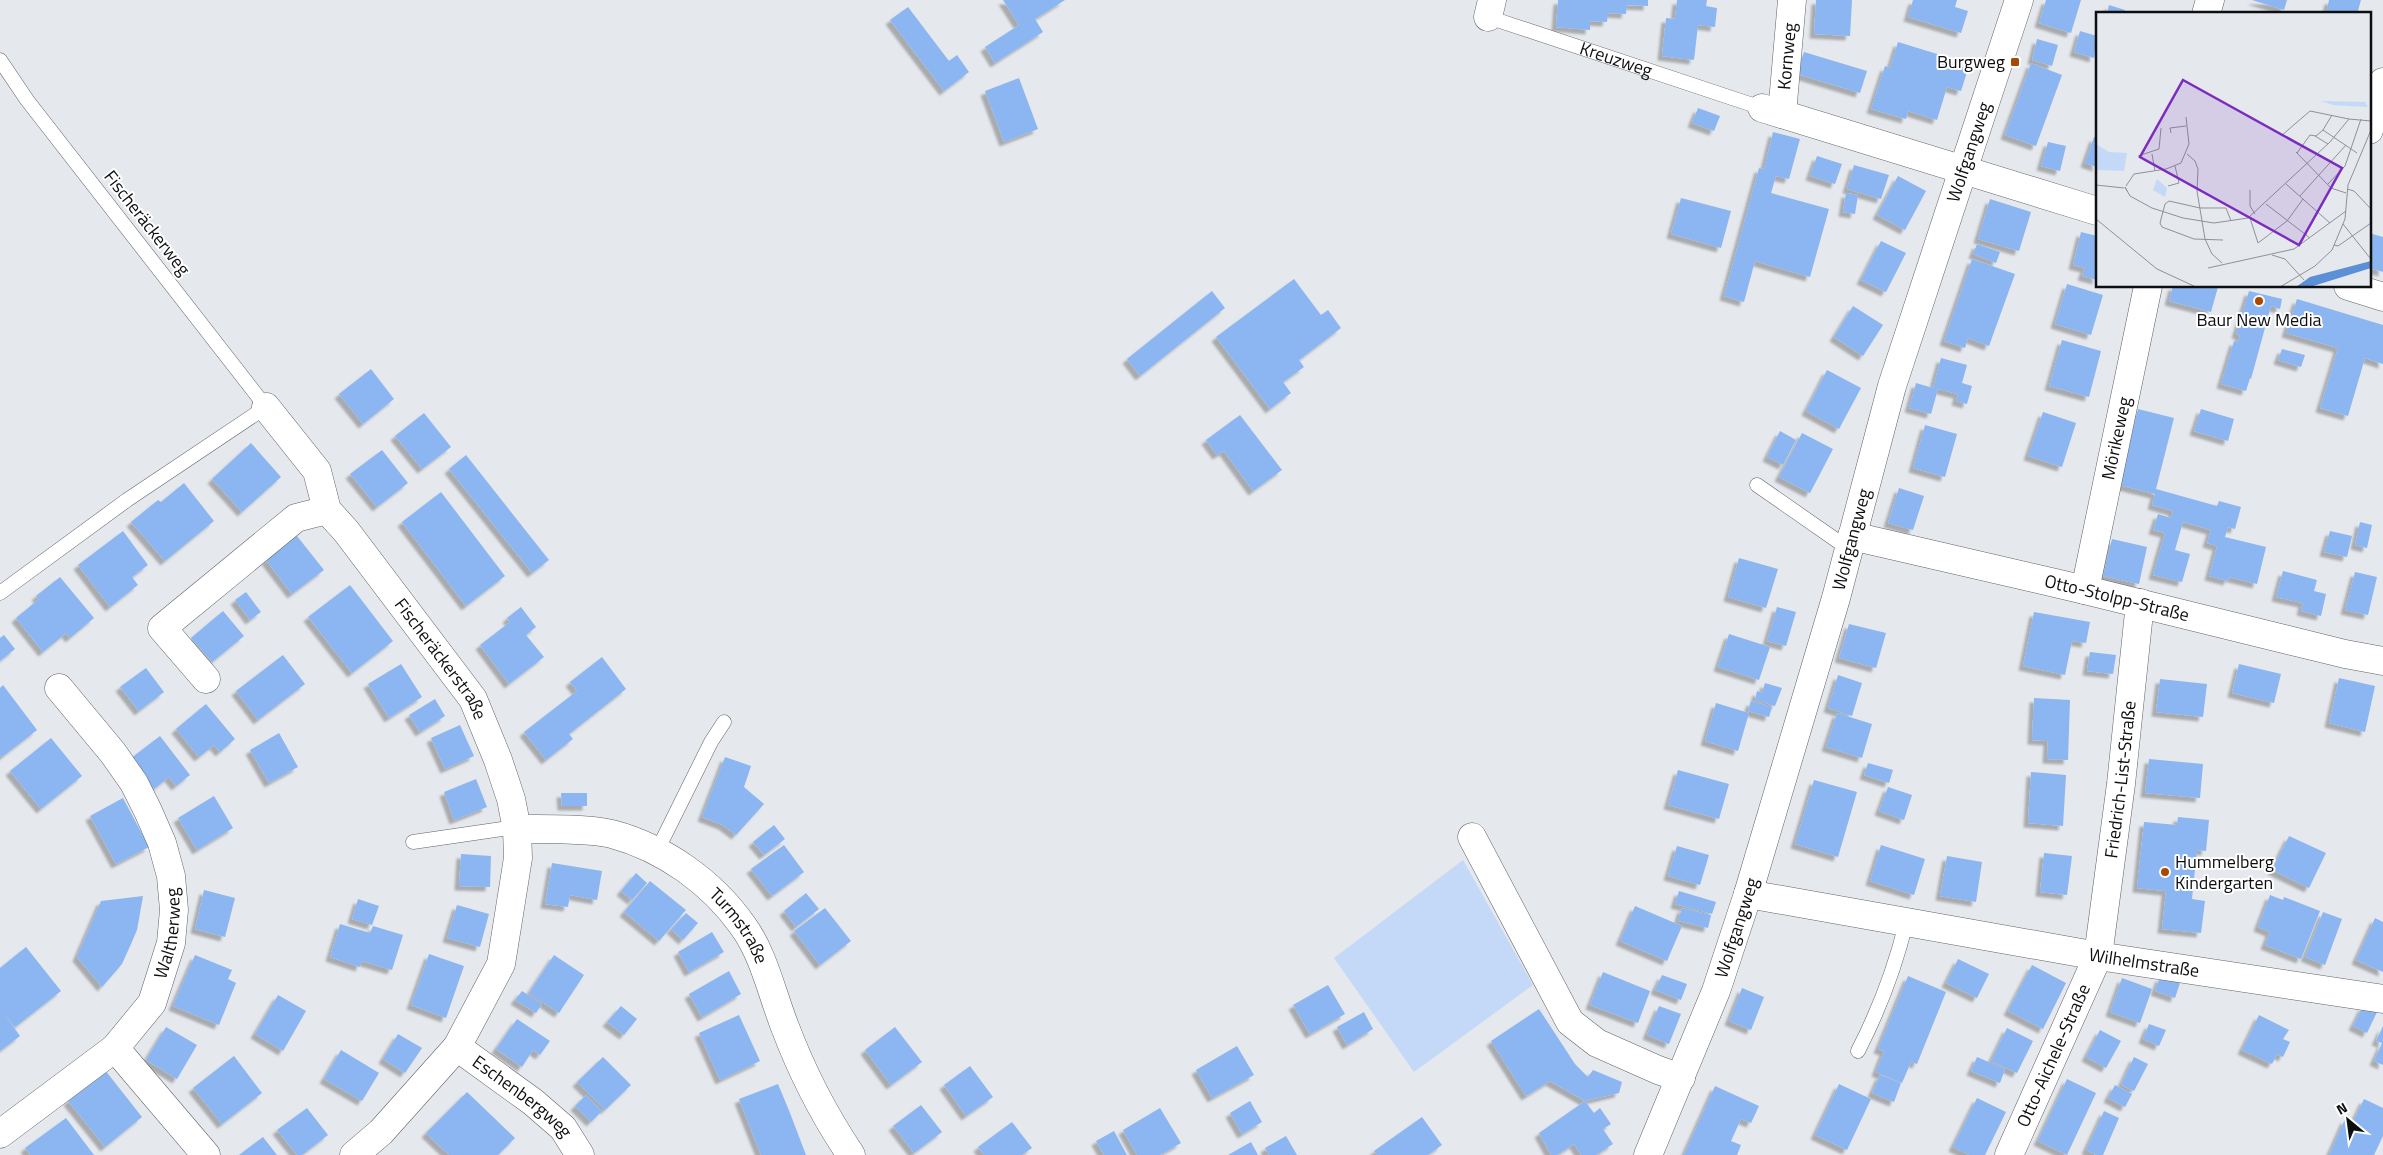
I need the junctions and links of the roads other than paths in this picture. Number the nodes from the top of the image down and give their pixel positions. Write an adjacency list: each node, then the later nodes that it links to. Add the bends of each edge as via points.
1 (1792, 0): 6 (street, Kornweg)
2 (2019, 0): 8 (street, Wolfgangweg)
3 (1490, 8): 6 (lane, Kreuzweg)
4 (0, 60): 13 (lane, Fischeräckerweg, via 27,100)
5 (2383, 82): 7 (street)
6 (1772, 111): 8 (street)
7 (2370, 127)
8 (1963, 170): 9 (street); 16 (street, Wolfgangweg, via 1892,386)
9 (2096, 211)
10 (2148, 288): 17 (street, Mörikeweg)
11 (2354, 288): 12 (street)
12 (2383, 297)
13 (266, 407): 15 (street, Fischeräckerstraße, via 317,471); 18 (lane, via 128,500)
14 (1757, 485): 16 (lane)
15 (327, 510): 21 (street, via 296,518 162,628); 24 (street, Fischeräckerstraße, via 473,699 498,760)
16 (1851, 543): 17 (street, Otto-Stolpp-Straße); 28 (street, Wolfgangweg)
17 (2086, 590): 19 (street, Otto-Stolpp-Straße)
18 (0, 593)
19 (2140, 603): 20 (street, Otto-Stolpp-Straße); 30 (street, Friedrich-List-Straße, via 2121,784)
20 (2383, 661)
21 (206, 679)
22 (59, 688): 33 (street, Waltherweg, via 134,783 162,843 171,876 174,910 171,943 152,1003)
23 (724, 722): 27 (lane)
24 (517, 829): 26 (lane); 27 (street, Turmstraße, via 611,834); 32 (street, Fischeräckerstraße, via 518,858 501,964)
25 (1472, 837): 35 (street, via 1570,1022 1597,1043)
26 (413, 842)
27 (657, 851): 40 (street, Turmstraße, via 706,883 744,926 815,1095)
28 (1748, 894): 29 (street, Wilhelmstraße); 35 (street, Wolfgangweg, via 1716,991)
29 (1906, 923): 30 (street, Wilhelmstraße); 34 (lane, via 1896,963 1875,1018)
30 (2098, 956): 31 (street, Wilhelmstraße); 42 (street, Otto-Aichele-Straße)
31 (2383, 999)
32 (457, 1047): 38 (street, Fischeräckerstraße, via 381,1132); 39 (street, Eschenbergweg, via 563,1128)
33 (114, 1048): 36 (street, Waltherweg); 37 (street)
34 (1858, 1051)
35 (1681, 1078): 41 (street, Wolfgangweg)
36 (0, 1134)
37 (206, 1155)
38 (354, 1155)
39 (580, 1155)
40 (851, 1155)
41 (1648, 1155)
42 (2009, 1155)

